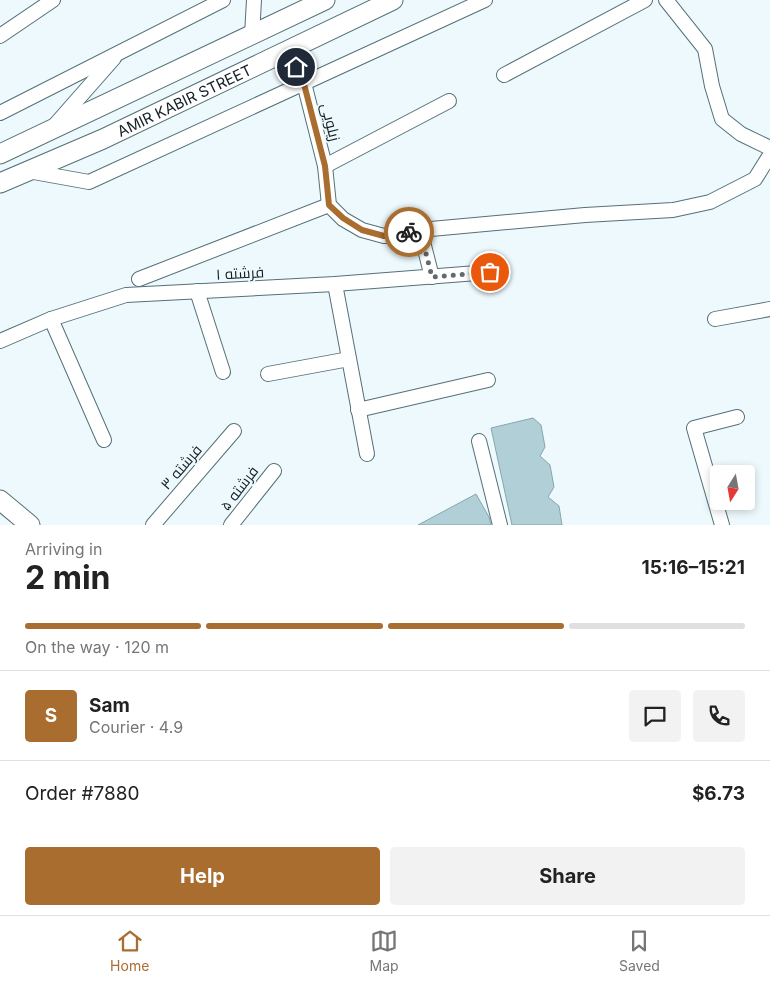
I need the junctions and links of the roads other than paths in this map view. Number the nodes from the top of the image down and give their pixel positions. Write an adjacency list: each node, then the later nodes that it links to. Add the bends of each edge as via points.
1 (53, 0): 11 (street)
2 (223, 0): 13 (street)
3 (254, 0): 10 (street)
4 (325, 0): 9 (main road, AMIR KABIR STREET)
5 (393, 0): 12 (main road, AMIR KABIR STREET)
6 (485, 0): 15 (street)
7 (645, 0): 14 (street)
8 (666, 0): 19 (street, via 706,49 722,119 741,134)
9 (304, 4): 10 (main road, AMIR KABIR STREET)
10 (252, 34): 18 (main road, AMIR KABIR STREET)
11 (0, 36)
12 (288, 50): 15 (street, زیلویی); 23 (main road, AMIR KABIR STREET, via 103,139)
13 (117, 54): 17 (street); 18 (street)
14 (504, 75)
15 (304, 84): 22 (street, زیلویی); 23 (street, via 88,182)
16 (449, 101): 22 (street)
17 (0, 113)
18 (51, 130): 20 (main road, AMIR KABIR STREET)
19 (770, 148)
20 (0, 154)
21 (768, 164): 26 (street, via 755,179 710,202 673,210)
22 (325, 166): 25 (street, زیلویی)
23 (28, 171): 24 (main road, AMIR KABIR STREET)
24 (0, 183)
25 (329, 205): 26 (street, via 362,230 384,236); 29 (street)
26 (420, 230): 28 (street)
27 (490, 272): 28 (street, فرشته ۱)
28 (432, 277): 30 (street, فرشته ۱)
29 (139, 280)
30 (335, 284): 31 (street, فرشته ۱); 36 (street)
31 (197, 291): 34 (street, فرشته ۱, via 126,294); 37 (street)
32 (770, 309): 33 (street)
33 (715, 319)
34 (51, 320): 35 (street, فرشته ۱); 43 (street)
35 (0, 341)
36 (349, 358): 38 (street); 40 (street)
37 (223, 372)
38 (268, 374)
39 (488, 380): 40 (street)
40 (358, 410): 45 (street)
41 (737, 417): 52 (street, via 694,428)
42 (234, 431): 49 (street, فرشته ۳)
43 (104, 440)
44 (479, 440): 51 (street)
45 (367, 454)
46 (274, 471): 50 (street, فرشته ۵)
47 (0, 500): 48 (main road)
48 (30, 525)
49 (153, 525)
50 (231, 525)
51 (500, 525)
52 (722, 525)

